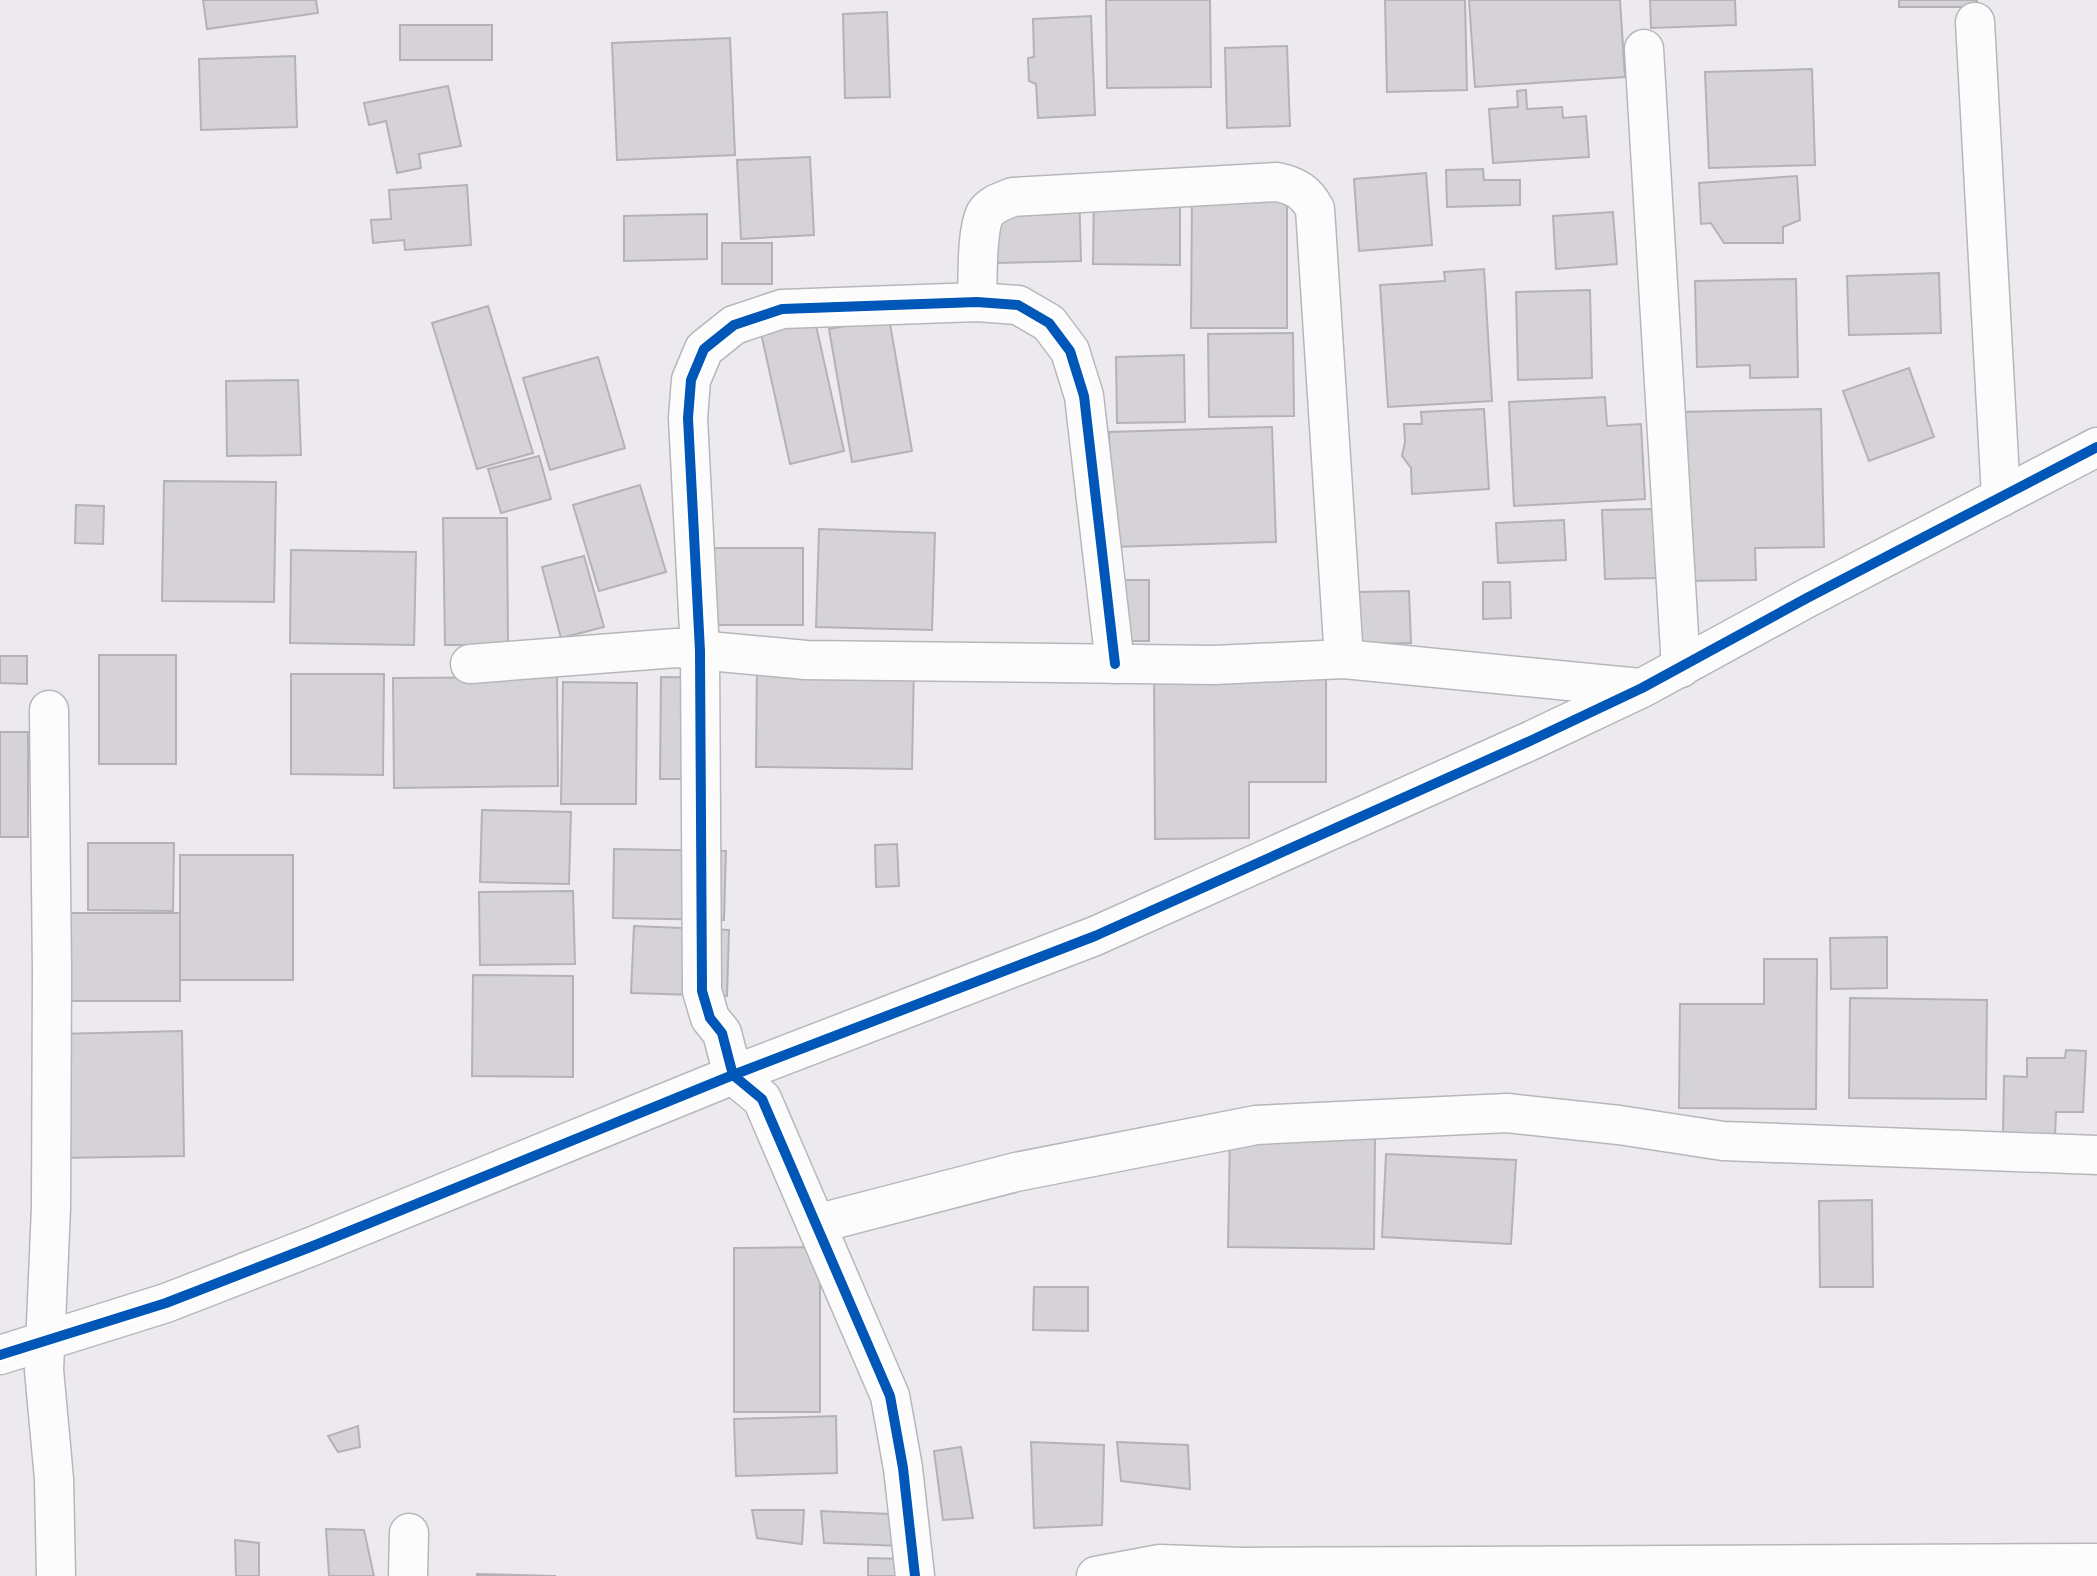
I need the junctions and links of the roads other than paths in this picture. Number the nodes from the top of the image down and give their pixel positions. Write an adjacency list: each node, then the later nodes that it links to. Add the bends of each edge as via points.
1 (1975, 22): 5 (street)
2 (1644, 49): 10 (street)
3 (976, 302): 6 (street, via 782,309 734,324 704,349 691,380 688,418); 7 (street, via 985,213 1013,197 1277,182 1308,194 1315,209); 9 (street, via 1018,305 1049,323 1070,351 1084,396)
4 (2097, 447): 5 (street)
5 (2001, 497): 10 (street)
6 (700, 651): 8 (street, via 676,648); 9 (street, via 806,660); 13 (street, via 702,991 710,1018 722,1033)
7 (1344, 659): 9 (street); 11 (street)
8 (470, 664)
9 (1115, 664)
10 (1681, 668): 11 (street)
11 (1642, 688): 13 (street, via 1095,936)
12 (48, 710): 16 (street, via 51,1194)
13 (733, 1075): 15 (street, via 762,1099); 16 (street, via 166,1303)
14 (2097, 1155): 15 (street, via 1723,1141 1507,1113 1256,1125 1016,1172)
15 (816, 1224): 22 (street, via 890,1396)
16 (44, 1341): 17 (street); 20 (street)
17 (0, 1355)
18 (409, 1533): 21 (street)
19 (2097, 1563): 23 (street, via 1160,1564)
20 (56, 1576)
21 (408, 1576)
22 (915, 1576)
23 (1096, 1576)

